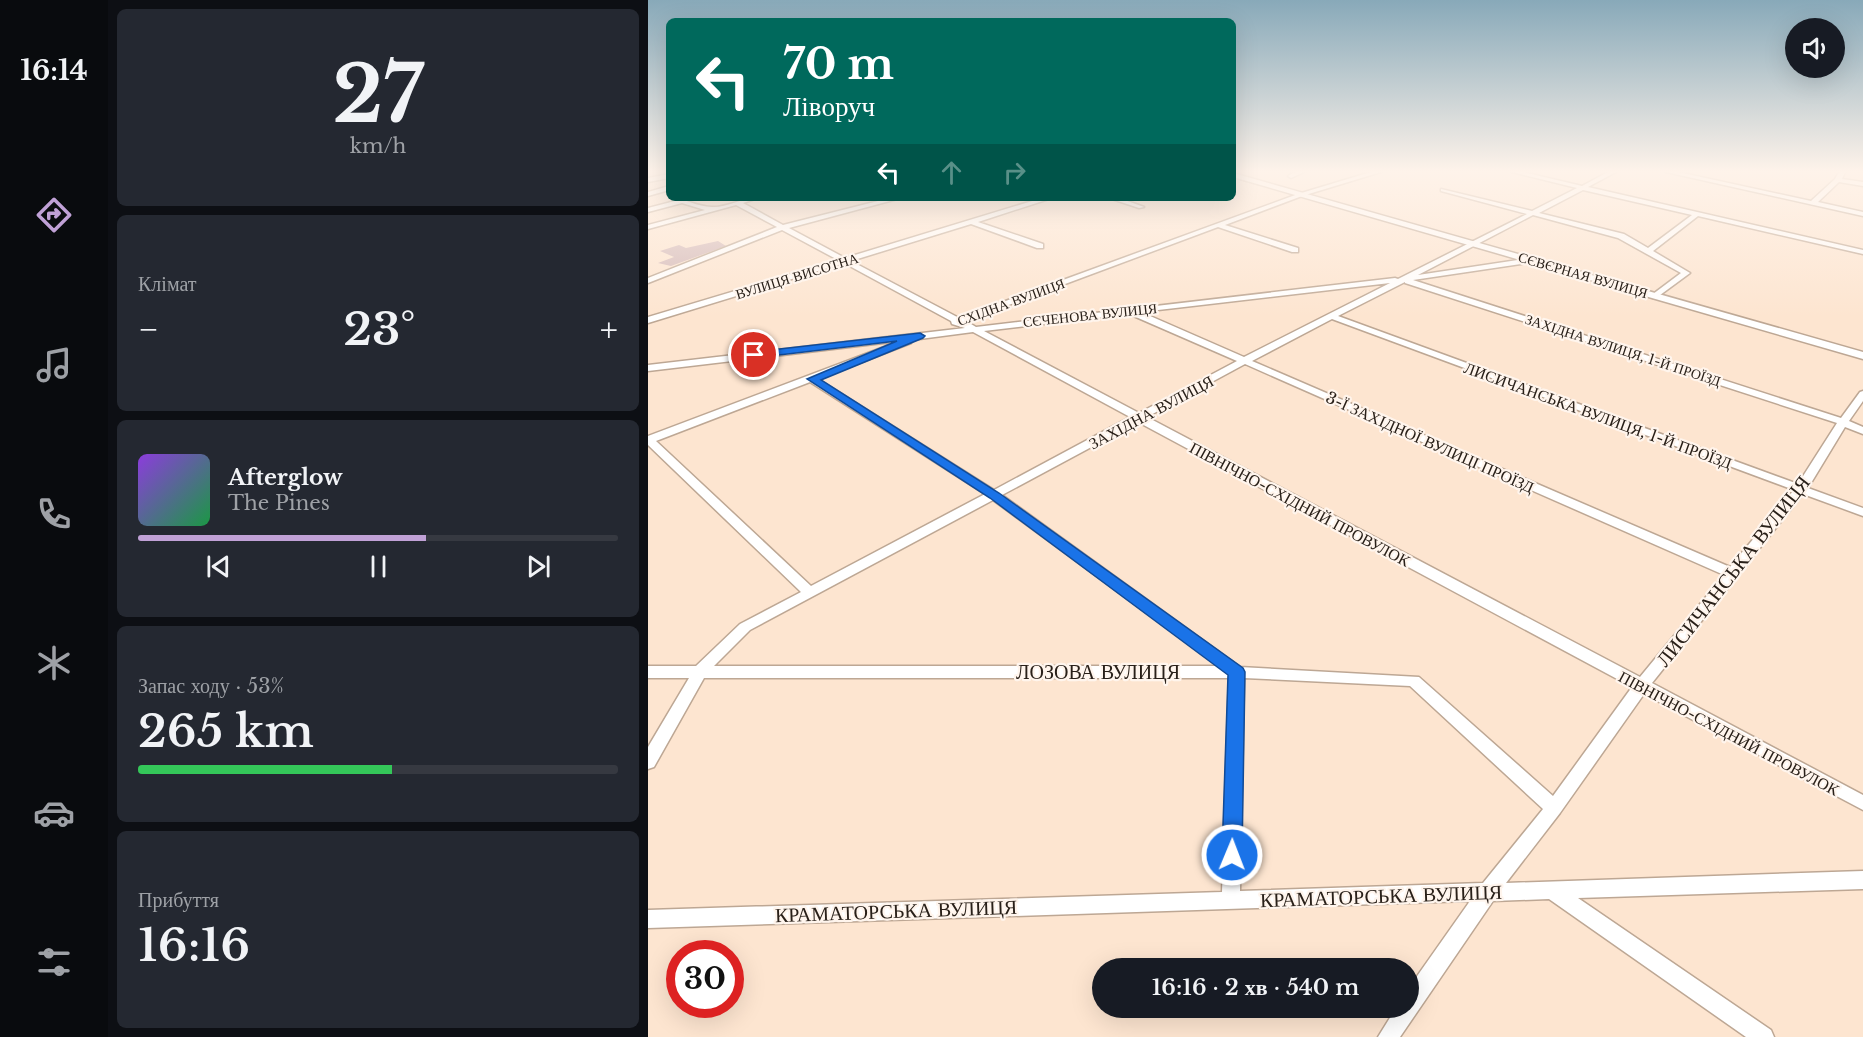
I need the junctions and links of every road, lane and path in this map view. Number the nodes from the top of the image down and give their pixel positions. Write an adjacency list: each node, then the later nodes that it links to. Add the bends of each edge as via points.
1 (671, 220): 13 (street)
2 (770, 220): 14 (street, ПІВНІЧНО-СХІДНИЙ ПРОВУЛОК)
3 (809, 220): 14 (street)
4 (978, 220): 11 (street, ВУЛИЦЯ ВИСОТНА)
5 (1231, 220): 12 (street, СХІДНА ВУЛИЦЯ)
6 (1391, 220): 15 (street, СЄВЄРНАЯ ВУЛИЦЯ)
7 (1516, 220): 15 (street, ЗАХІДНА ВУЛИЦЯ)
8 (1563, 220): 18 (street, via 1620,236)
9 (1692, 220): 18 (street)
10 (1724, 220): 19 (street)
11 (973, 222): 16 (street); 21 (street, ВУЛИЦЯ ВИСОТНА)
12 (1218, 225): 17 (street); 28 (street, СХІДНА ВУЛИЦЯ)
13 (648, 227)
14 (783, 227): 21 (street, ПІВНІЧНО-СХІДНИЙ ПРОВУЛОК); 23 (street)
15 (1472, 243): 20 (street, СЄВЄРНАЯ ВУЛИЦЯ); 22 (street, ЗАХІДНА ВУЛИЦЯ)
16 (1040, 246)
17 (1295, 250)
18 (1649, 251): 24 (street, via 1686,273)
19 (1863, 252)
20 (1531, 260): 22 (street, СЄЧЕНОВА ВУЛИЦЯ); 24 (street, СЄВЄРНАЯ ВУЛИЦЯ)
21 (846, 261): 27 (street, ВУЛИЦЯ ВИСОТНА); 28 (street, ПІВНІЧНО-СХІДНИЙ ПРОВУЛОК)
22 (1403, 280): 25 (street, СЄЧЕНОВА ВУЛИЦЯ); 26 (street, ЗАХІДНА ВУЛИЦЯ); 37 (street, ЗАХІДНА ВУЛИЦЯ, 1-Й ПРОЇЗД)
23 (648, 281)
24 (1656, 296): 31 (street, СЄВЄРНАЯ ВУЛИЦЯ)
25 (1129, 311): 29 (street, СЄЧЕНОВА ВУЛИЦЯ); 32 (street, 3-Ї ЗАХІДНОЇ ВУЛИЦІ ПРОЇЗД)
26 (1332, 317): 32 (street, ЗАХІДНА ВУЛИЦЯ); 40 (street, ЛИСИЧАНСЬКА ВУЛИЦЯ, 1-Й ПРОЇЗД)
27 (648, 320)
28 (958, 321): 29 (street, ПІВНІЧНО-СХІДНИЙ ПРОВУЛОК); 30 (street, СХІДНА ВУЛИЦЯ)
29 (971, 328): 30 (street, СЄЧЕНОВА ВУЛИЦЯ); 36 (street, ПІВНІЧНО-СХІДНИЙ ПРОВУЛОК)
30 (920, 336): 33 (street, СЄЧЕНОВА ВУЛИЦЯ); 34 (street, СХІДНА ВУЛИЦЯ)
31 (1863, 356)
32 (1244, 361): 36 (street, ЗАХІДНА ВУЛИЦЯ); 43 (street, 3-Ї ЗАХІДНОЇ ВУЛИЦІ ПРОЇЗД)
33 (648, 368)
34 (813, 379): 39 (street, СХІДНА ВУЛИЦЯ); 41 (street)
35 (1863, 394): 37 (street, ЛИСИЧАНСЬКА ВУЛИЦЯ)
36 (1139, 418): 41 (street, ЗАХІДНА ВУЛИЦЯ); 48 (street, ПІВНІЧНО-СХІДНИЙ ПРОВУЛОК)
37 (1843, 422): 38 (street, ЗАХІДНА ВУЛИЦЯ, 1-Й ПРОЇЗД); 40 (street, ЛИСИЧАНСЬКА ВУЛИЦЯ)
38 (1863, 430)
39 (649, 440): 44 (street)
40 (1800, 489): 42 (street, ЛИСИЧАНСЬКА ВУЛИЦЯ, 1-Й ПРОЇЗД); 43 (street, ЛИСИЧАНСЬКА ВУЛИЦЯ)
41 (994, 495): 44 (street, ЗАХІДНА ВУЛИЦЯ); 47 (street)
42 (1863, 512)
43 (1732, 573): 48 (street, ЛИСИЧАНСЬКА ВУЛИЦЯ)
44 (809, 592): 45 (street, ЗАХІДНА ВУЛИЦЯ, via 745,627)
45 (701, 670): 46 (street, ЛОЗОВА ВУЛИЦЯ); 47 (street, ЛОЗОВА ВУЛИЦЯ); 49 (street, ЗАХІДНА ВУЛИЦЯ)
46 (648, 672)
47 (1237, 672): 51 (street, ЛОЗОВА ВУЛИЦЯ, via 1414,681); 55 (street)
48 (1641, 686): 50 (street, ПІВНІЧНО-СХІДНИЙ ПРОВУЛОК); 51 (street, ЛИСИЧАНСЬКА ВУЛИЦЯ)
49 (648, 762)
50 (1863, 803)
51 (1554, 808): 54 (street, ЛИСИЧАНСЬКА ВУЛИЦЯ)
52 (1863, 880): 53 (street, КРАМАТОРСЬКА ВУЛИЦЯ)
53 (1550, 889): 54 (street, КРАМАТОРСЬКА ВУЛИЦЯ); 60 (street)
54 (1487, 892): 55 (street, КРАМАТОРСЬКА ВУЛИЦЯ); 57 (street, ЛИСИЧАНСЬКА ВУЛИЦЯ)
55 (1231, 901): 56 (street, КРАМАТОРСЬКА ВУЛИЦЯ)
56 (648, 919)
57 (1419, 991)
58 (1401, 1018): 59 (street, ЛИСИЧАНСЬКА ВУЛИЦЯ)
59 (1388, 1037)
60 (1764, 1037)

